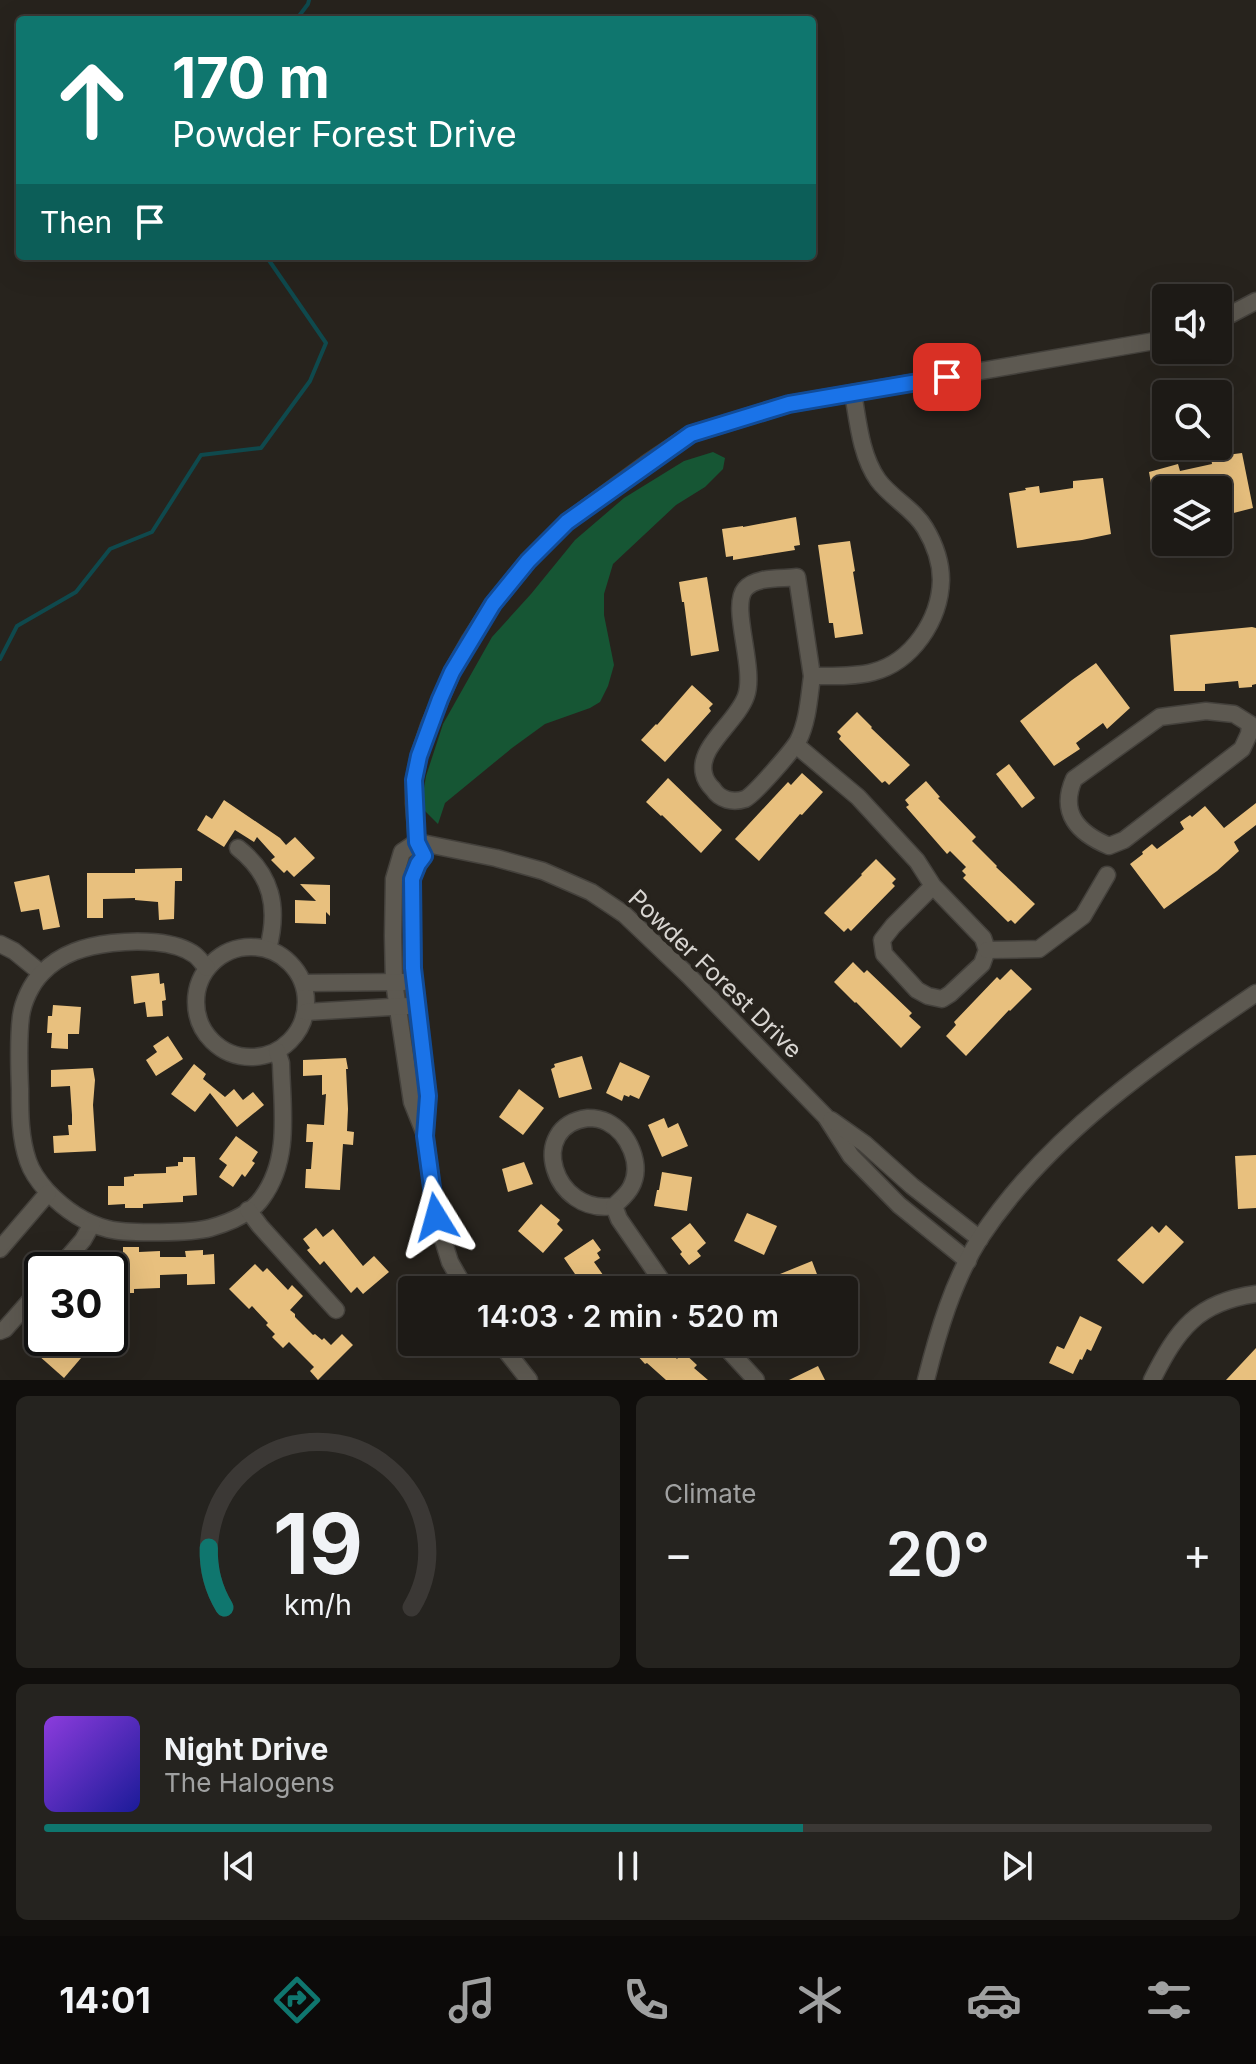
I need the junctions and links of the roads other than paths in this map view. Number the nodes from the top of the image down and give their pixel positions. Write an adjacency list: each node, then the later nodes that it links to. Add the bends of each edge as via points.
1 (1256, 301): 2 (street)
2 (1232, 314)
3 (1152, 341): 4 (street)
4 (853, 393): 5 (street, via 864,449 878,480 923,525 936,551 941,579 926,630 893,664 872,672); 8 (street, via 789,404 691,434 567,522 528,561 470,640 429,726 414,780)
5 (812, 676): 7 (street); 7 (street, via 797,577 747,587 739,605 749,668 747,695 709,748 704,776 716,794 730,802 748,798)
6 (1253, 723): 6 (street, via 1242,749 1124,840 1109,846 1095,840 1069,811 1067,795 1074,779 1160,717 1206,711 1234,714)
7 (796, 745): 11 (street, via 858,797)
8 (417, 842): 17 (street, via 424,856 412,879); 18 (street, via 402,852 394,879); 25 (street, Powder Forest Drive, via 543,871 624,914)
9 (238, 848): 13 (street, via 262,872 270,892 274,927)
10 (1107, 875): 14 (street, via 1083,916 1039,949)
11 (933, 886): 14 (street, via 974,927); 14 (street, via 882,940 884,954 917,990 942,999 982,964)
12 (0, 944): 16 (street)
13 (268, 949): 15 (street, via 235,949); 19 (street, via 296,968)
14 (987, 950)
15 (207, 968): 16 (street, via 194,953 173,945 115,943 73,951); 24 (street, via 199,982 197,1015 214,1043 244,1057)
16 (41, 973): 27 (street, via 21,1014 20,1111 28,1162)
17 (413, 981): 18 (street); 21 (street)
18 (394, 982): 19 (street); 22 (street)
19 (304, 983): 23 (street)
20 (1256, 993): 31 (street, via 1077,1128 1019,1188)
21 (416, 1006): 22 (street); 26 (street, via 428,1096)
22 (398, 1007): 23 (street); 26 (street, via 412,1102)
23 (306, 1012): 24 (street, via 301,1028)
24 (277, 1051): 29 (street, via 281,1156 261,1201)
25 (826, 1117): 31 (street, Powder Forest Drive); 34 (street, Powder Forest Drive, via 851,1156 880,1186)
26 (425, 1136): 35 (street, via 436,1217)
27 (48, 1193): 30 (street); 32 (street)
28 (614, 1206): 28 (street, via 636,1174 631,1149 608,1122 578,1119 556,1138 552,1159 559,1179 577,1200); 36 (street)
29 (248, 1210): 30 (street, via 207,1229 143,1232); 39 (street)
30 (92, 1224): 33 (street)
31 (980, 1239): 34 (street)
32 (0, 1249)
33 (73, 1252)
34 (968, 1261): 45 (street, via 948,1305)
35 (458, 1276)
36 (658, 1276)
37 (1256, 1294): 46 (street, via 1227,1301 1190,1321)
38 (24, 1307): 40 (street)
39 (336, 1310)
40 (0, 1331)
41 (510, 1356): 43 (street)
42 (734, 1356): 44 (street)
43 (529, 1380)
44 (756, 1380)
45 (926, 1380)
46 (1152, 1380)

